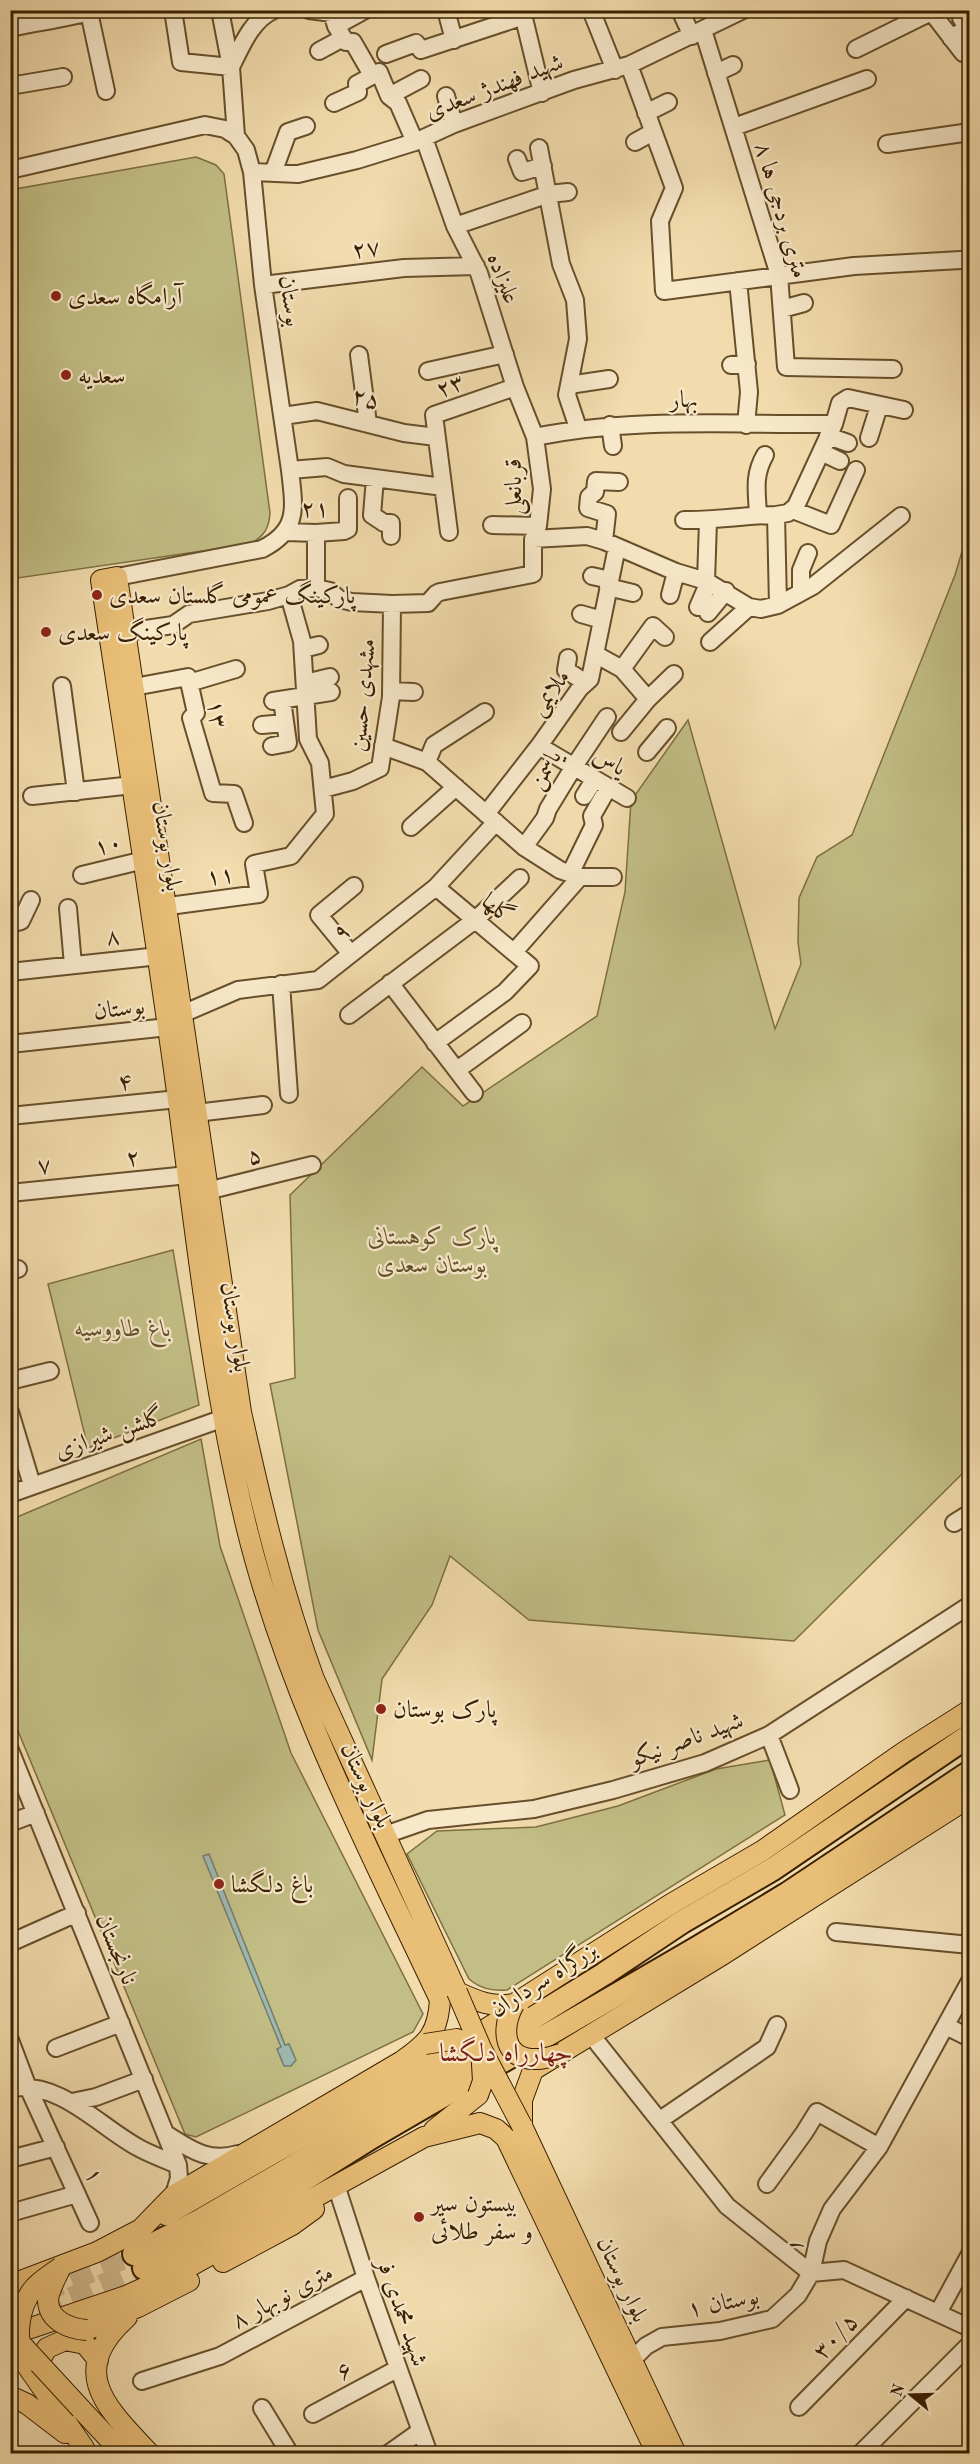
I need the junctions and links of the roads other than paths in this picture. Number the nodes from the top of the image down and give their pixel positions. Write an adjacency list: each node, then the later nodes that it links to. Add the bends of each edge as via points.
1 (173, 10): 23 (street, via 181,62)
2 (220, 10): 23 (street)
3 (274, 10): 23 (street, via 248,35)
4 (309, 10): 13 (street)
5 (365, 10): 13 (street)
6 (446, 10): 17 (street)
7 (591, 10): 24 (street)
8 (680, 10): 15 (street, ۸ متری بردجی ها)
9 (743, 10): 15 (street, شهید فهندژ سعدی)
10 (931, 11): 16 (street); 18 (street)
11 (523, 13): 17 (street); 32 (street)
12 (961, 18): 16 (street, via 968,28)
13 (336, 22): 19 (street); 26 (street, علیزاده, via 346,42 353,42)
14 (10, 28): 31 (street, via 89,12)
15 (698, 33): 24 (street, شهید فهندژ سعدی); 25 (street, ۸ متری بردجی ها)
16 (951, 38): 20 (street)
17 (454, 40): 21 (street, via 421,50 416,43)
18 (856, 49)
19 (319, 51)
20 (963, 53)
21 (386, 54)
22 (733, 65): 25 (street)
23 (231, 67): 43 (street)
24 (622, 68): 32 (street, شهید فهندژ سعدی); 37 (street)
25 (716, 73): 40 (street, ۸ متری بردجی ها)
26 (376, 74): 33 (street, علیزاده); 36 (street, via 357,84 357,92)
27 (63, 77): 30 (street)
28 (421, 79): 33 (street)
29 (867, 79): 40 (street)
30 (10, 86)
31 (106, 91)
32 (542, 93): 38 (street, شهید فهندژ سعدی)
33 (389, 96): 44 (street, علیزاده, via 398,103)
34 (446, 96): 38 (street)
35 (668, 102): 37 (street)
36 (334, 103)
37 (646, 113): 41 (street)
38 (454, 124): 44 (street, شهید فهندژ سعدی)
39 (306, 126): 52 (street, via 288,132)
40 (734, 128): 58 (street, ۸ متری بردجی ها)
41 (653, 132): 45 (street); 59 (street, via 674,188 660,222 664,291)
42 (969, 132): 46 (street)
43 (236, 136): 50 (street, via 205,125); 51 (street, بوستان, via 246,150)
44 (420, 140): 52 (street, شهید فهندژ سعدی, via 298,174); 55 (street, علیزاده)
45 (635, 142)
46 (887, 144)
47 (539, 148): 49 (street)
48 (518, 159): 49 (street, via 522,172)
49 (543, 166): 54 (street)
50 (10, 170)
51 (252, 172): 52 (street, شهید فهندژ سعدی); 60 (street, بوستان)
52 (273, 173)
53 (568, 192): 54 (street)
54 (549, 194): 55 (street); 68 (street, via 561,264 575,300 578,339)
55 (455, 226): 57 (street, علیزاده)
56 (960, 260): 58 (street)
57 (476, 266): 60 (street, ۲۷, via 404,268); 63 (street, علیزاده)
58 (779, 275): 59 (street); 62 (street, ۸ متری بردجی ها)
59 (738, 281): 75 (street, via 739,364 750,392)
60 (264, 285): 72 (street, بوستان)
61 (804, 303): 62 (street)
62 (782, 309): 65 (street, ۸ متری بردجی ها, via 786,367)
63 (505, 354): 66 (street); 69 (street, علیزاده)
64 (359, 355): 73 (street)
65 (893, 369)
66 (428, 371)
67 (609, 379): 68 (street)
68 (569, 385): 76 (street, via 567,395)
69 (515, 387): 78 (street, علیزاده); 79 (street, ۲۳, via 434,415)
70 (879, 406): 71 (street); 77 (street, via 842,399); 80 (street)
71 (904, 410)
72 (283, 416): 73 (street, ۲۵, via 317,411); 86 (street, بوستان)
73 (368, 423): 79 (street, ۲۵, via 404,434)
74 (610, 425): 75 (street, بهار); 76 (street, بهار); 82 (street)
75 (746, 425): 77 (street, بهار)
76 (578, 428): 78 (street, بهار)
77 (831, 430): 81 (street, بهار); 83 (street)
78 (535, 436): 98 (street, قربانعلی, via 542,489 538,526)
79 (436, 437): 90 (street, ۲۳)
80 (869, 438)
81 (848, 443)
82 (613, 446)
83 (821, 452): 85 (street); 92 (street)
84 (765, 455): 93 (street, via 756,477)
85 (840, 461)
86 (290, 470): 88 (street, via 327,467 344,474); 99 (street, بوستان, via 292,517)
87 (856, 470): 92 (street, via 831,525)
88 (375, 478): 90 (street); 102 (street, via 372,515 384,524 391,523)
89 (619, 482): 103 (street, ملایمی, via 596,481 595,492 589,497 588,508 613,511)
90 (443, 486): 100 (street, ۲۳)
91 (348, 498): 101 (street, ۲۱, via 348,529)
92 (793, 510): 94 (street)
93 (758, 515): 94 (street); 97 (street)
94 (776, 515): 117 (street)
95 (901, 516): 112 (street)
96 (684, 520): 97 (street)
97 (708, 521): 109 (street)
98 (492, 525)
99 (286, 532): 101 (street, ۲۱); 107 (street, via 262,549)
100 (449, 532)
101 (316, 533): 110 (street)
102 (391, 536)
103 (611, 544): 105 (street); 108 (street, ملایمی); 116 (street, via 587,536 533,539 532,574 440,592 428,603)
104 (808, 554): 112 (street, via 801,570)
105 (676, 572): 109 (street); 115 (street)
106 (592, 576): 108 (street)
107 (109, 578): 121 (main road, بلوار بوستان); 151 (main road, بلوار بوستان)
108 (609, 583): 113 (street); 120 (street, ملایمی)
109 (707, 583): 111 (street); 111 (street, via 703,610)
110 (316, 588): 114 (street, via 300,589); 116 (street, via 330,591 339,599)
111 (726, 591): 118 (street)
112 (801, 592): 117 (street)
113 (633, 593)
114 (289, 595): 121 (street, via 189,614 173,625); 134 (street, via 311,647)
115 (670, 595)
116 (392, 604): 135 (street, مشهدی حسین)
117 (778, 605): 118 (street)
118 (749, 607): 123 (street)
119 (581, 614): 120 (street)
120 (602, 620): 124 (street, ملایمی)
121 (126, 632): 133 (main road, بلوار بوستان)
122 (665, 637): 127 (street, via 653,626)
123 (710, 642)
124 (595, 654): 127 (street); 130 (street, ملایمی)
125 (568, 658): 130 (street, via 566,670)
126 (236, 669): 129 (street)
127 (622, 669): 137 (street)
128 (674, 674): 137 (street)
129 (189, 683): 133 (street, ۱۳, via 188,677); 159 (street, ۱۳, via 196,713 191,718 213,793 234,794)
130 (586, 683): 146 (street, ملایمی)
131 (331, 684): 134 (street)
132 (62, 686): 154 (street)
133 (134, 687): 170 (main road, بلوار بوستان)
134 (306, 690): 140 (street, via 277,700); 153 (street, via 308,739 320,763)
135 (391, 692): 136 (street); 145 (street, مشهدی حسین)
136 (414, 692)
137 (648, 699): 143 (street)
138 (485, 712): 148 (street, via 434,745)
139 (607, 717): 149 (street, یاسمن)
140 (285, 723): 141 (street); 144 (street, via 288,742)
141 (262, 725)
142 (667, 728): 147 (street)
143 (621, 732)
144 (272, 746)
145 (383, 746): 148 (street); 153 (street, مشهدی حسین, via 380,768)
146 (539, 746): 149 (street, یاس); 158 (street, ملایمی)
147 (646, 752)
148 (427, 762): 152 (street)
149 (573, 768): 150 (street, یاس); 161 (street, یاسمن)
150 (601, 784): 156 (street); 157 (street, یاس); 164 (street, via 592,816 594,825)
151 (133, 786): 154 (street); 162 (main road, بلوار بوستان)
152 (456, 787): 158 (street); 160 (street)
153 (323, 789): 170 (street, ۱۱, via 325,814 291,856 254,864 259,894)
154 (76, 792): 155 (street)
155 (32, 796)
156 (584, 796)
157 (627, 798)
158 (491, 818): 161 (street); 168 (street, ۹)
159 (244, 823)
160 (411, 827)
161 (524, 846): 164 (street, via 560,870)
162 (144, 860): 163 (street, ۱۰); 170 (main road, بلوار بوستان)
163 (82, 875)
164 (575, 875): 165 (street); 174 (street)
165 (613, 877)
166 (520, 878): 172 (street)
167 (354, 886): 175 (street, via 319,915)
168 (435, 886): 172 (street, گلها); 175 (street, ۹)
169 (31, 900): 173 (street, via 21,921)
170 (160, 907): 176 (main road, بلوار بوستان); 182 (main road, بلوار بوستان)
171 (68, 908): 177 (street)
172 (475, 920): 174 (street, گلها); 179 (street)
173 (10, 924)
174 (513, 952): 184 (street, گلها, via 530,966 505,992)
175 (351, 954): 180 (street, ۹, via 318,980)
176 (159, 956): 177 (street, ۸); 182 (main road, بلوار بوستان)
177 (73, 965): 178 (street)
178 (10, 972)
179 (390, 982): 181 (street); 184 (street)
180 (281, 984): 182 (street, ۹, via 238,990); 188 (street)
181 (349, 1015)
182 (175, 1020): 185 (street, بوستان); 189 (main road, بلوار بوستان); 191 (main road, بلوار بوستان)
183 (522, 1023): 186 (street)
184 (435, 1043): 186 (street)
185 (10, 1044)
186 (457, 1070): 187 (street)
187 (474, 1093)
188 (289, 1094)
189 (178, 1099): 192 (street, ۴); 194 (main road, بلوار بوستان)
190 (264, 1105): 191 (street)
191 (196, 1113): 196 (main road, بلوار بوستان)
192 (10, 1116)
193 (312, 1165): 196 (street, ۵)
194 (188, 1175): 195 (street, ۲); 198 (main road, بلوار بوستان)
195 (82, 1186): 197 (street, ۷)
196 (207, 1191): 198 (main road, بلوار بوستان)
197 (10, 1192)
198 (202, 1220): 202 (main road, بلوار بوستان)
199 (50, 1371): 200 (street)
200 (10, 1381)
201 (10, 1412): 203 (street)
202 (232, 1415): 203 (street, گلشن شیرازی); 208 (main road, بلوار بوستان, via 248,1530)
203 (32, 1485): 204 (street, گلشن شیرازی)
204 (10, 1494)
205 (969, 1513): 206 (street)
206 (954, 1523)
207 (969, 1605): 210 (street, شهید ناصر نیکو)
208 (287, 1633): 219 (main road, بلوار بوستان, via 314,1679); 234 (main road, بلوار بوستان, via 319,1740 440,2000 439,2018)
209 (969, 1710): 213 (main road)
210 (769, 1735): 215 (street); 219 (street, شهید ناصر نیکو, via 705,1763 613,1790 534,1809 428,1820)
211 (969, 1735): 213 (highway, بزرگراه سرداران)
212 (10, 1750): 217 (street, نارنجستان)
213 (910, 1761): 224 (highway, بزرگراه سرداران, via 773,1869 681,1922); 227 (main road, via 671,1904)
214 (969, 1772): 224 (highway, بزرگراه سرداران, via 787,1894 273,2199 139,2261)
215 (789, 1790)
216 (969, 1797): 231 (main road)
217 (36, 1813): 218 (street); 220 (street, نارنجستان)
218 (10, 1823)
219 (386, 1835): 226 (main road, بلوار بوستان)
220 (77, 1913): 222 (street); 228 (street, نارنجستان)
221 (836, 1932): 223 (street)
222 (10, 1943)
223 (969, 1945)
224 (604, 1974): 256 (main road, via 540,1995 439,2058)
225 (969, 1981): 230 (street, ۱)
226 (457, 1992): 227 (main road, via 483,2004); 236 (main road, بلوار بوستان, bridge)
227 (514, 2004): 237 (main road, bridge, via 506,2027 513,2051 534,2059)
228 (121, 2023): 235 (street); 238 (street, نارنجستان)
229 (777, 2025): 241 (street, via 767,2047)
230 (946, 2026): 232 (street); 246 (street, ۱)
231 (592, 2036): 237 (main road); 241 (street, ۱)
232 (969, 2038)
233 (10, 2040): 239 (street, ۱)
234 (425, 2044): 236 (main road, bridge, via 457,2039); 247 (main road, via 316,2113)
235 (56, 2048)
236 (481, 2048): 242 (main road, بلوار بوستان, bridge); 244 (main road, bridge, via 483,2081 478,2095)
237 (561, 2054): 242 (main road, via 533,2070 522,2100)
238 (144, 2079): 240 (street); 243 (street, نارنجستان)
239 (19, 2086): 240 (street); 245 (street, ۱)
240 (72, 2102): 249 (street, via 139,2148)
241 (660, 2120): 259 (street, ۱, via 727,2206)
242 (522, 2126): 269 (main road, بلوار بوستان)
243 (166, 2134): 247 (street, via 194,2152 222,2159); 249 (street, نارنجستان)
244 (424, 2137): 251 (main road); 284 (main road, بلوار بوستان, via 480,2123 506,2138)
245 (56, 2147): 248 (street); 252 (street, ۱)
246 (879, 2147): 250 (street, via 817,2112); 259 (street, ۱, via 832,2210)
247 (244, 2152): 253 (main road)
248 (10, 2160)
249 (178, 2165): 253 (street)
250 (767, 2184)
251 (336, 2185): 260 (street, شهید محمدی فر); 263 (main road, via 317,2207 292,2225); 266 (main road, via 183,2270 126,2296)
252 (77, 2194): 254 (street); 255 (street, ۱)
253 (174, 2195): 256 (main road)
254 (11, 2210)
255 (90, 2223)
256 (141, 2229): 258 (main road)
257 (969, 2254): 264 (street)
258 (62, 2266): 261 (main road); 263 (main road, bridge, via 48,2300 52,2314 63,2325 87,2330); 272 (main road, bridge, via 35,2288 19,2329 20,2350)
259 (811, 2273): 262 (street, via 844,2270); 269 (street, بوستان ۱, via 798,2295 772,2319 720,2331 662,2337)
260 (366, 2278): 270 (street, شهید محمدی فر); 271 (street, ۸ متری نوبهار, via 220,2356)
261 (10, 2285)
262 (906, 2298): 264 (street); 274 (street, ۳۰/۵)
263 (138, 2307): 268 (main road, via 111,2332)
264 (938, 2313): 265 (street)
265 (969, 2328)
266 (10, 2334): 279 (main road, bridge)
267 (969, 2344): 286 (street)
268 (98, 2360): 272 (main road, via 85,2344 65,2340 47,2348 37,2365); 280 (main road, via 98,2387 109,2410)
269 (632, 2360): 285 (main road, بلوار بوستان)
270 (398, 2369): 276 (street, ۶); 277 (street, شهید محمدی فر)
271 (142, 2381)
272 (39, 2385): 278 (main road)
273 (10, 2396): 278 (main road, via 27,2404)
274 (799, 2407)
275 (262, 2408): 281 (street)
276 (313, 2414)
277 (419, 2432): 282 (street); 283 (street, شهید محمدی فر)
278 (86, 2451)
279 (123, 2454)
280 (150, 2454)
281 (290, 2454)
282 (388, 2454)
283 (429, 2454)
284 (657, 2454)
285 (676, 2454)
286 (860, 2454)

